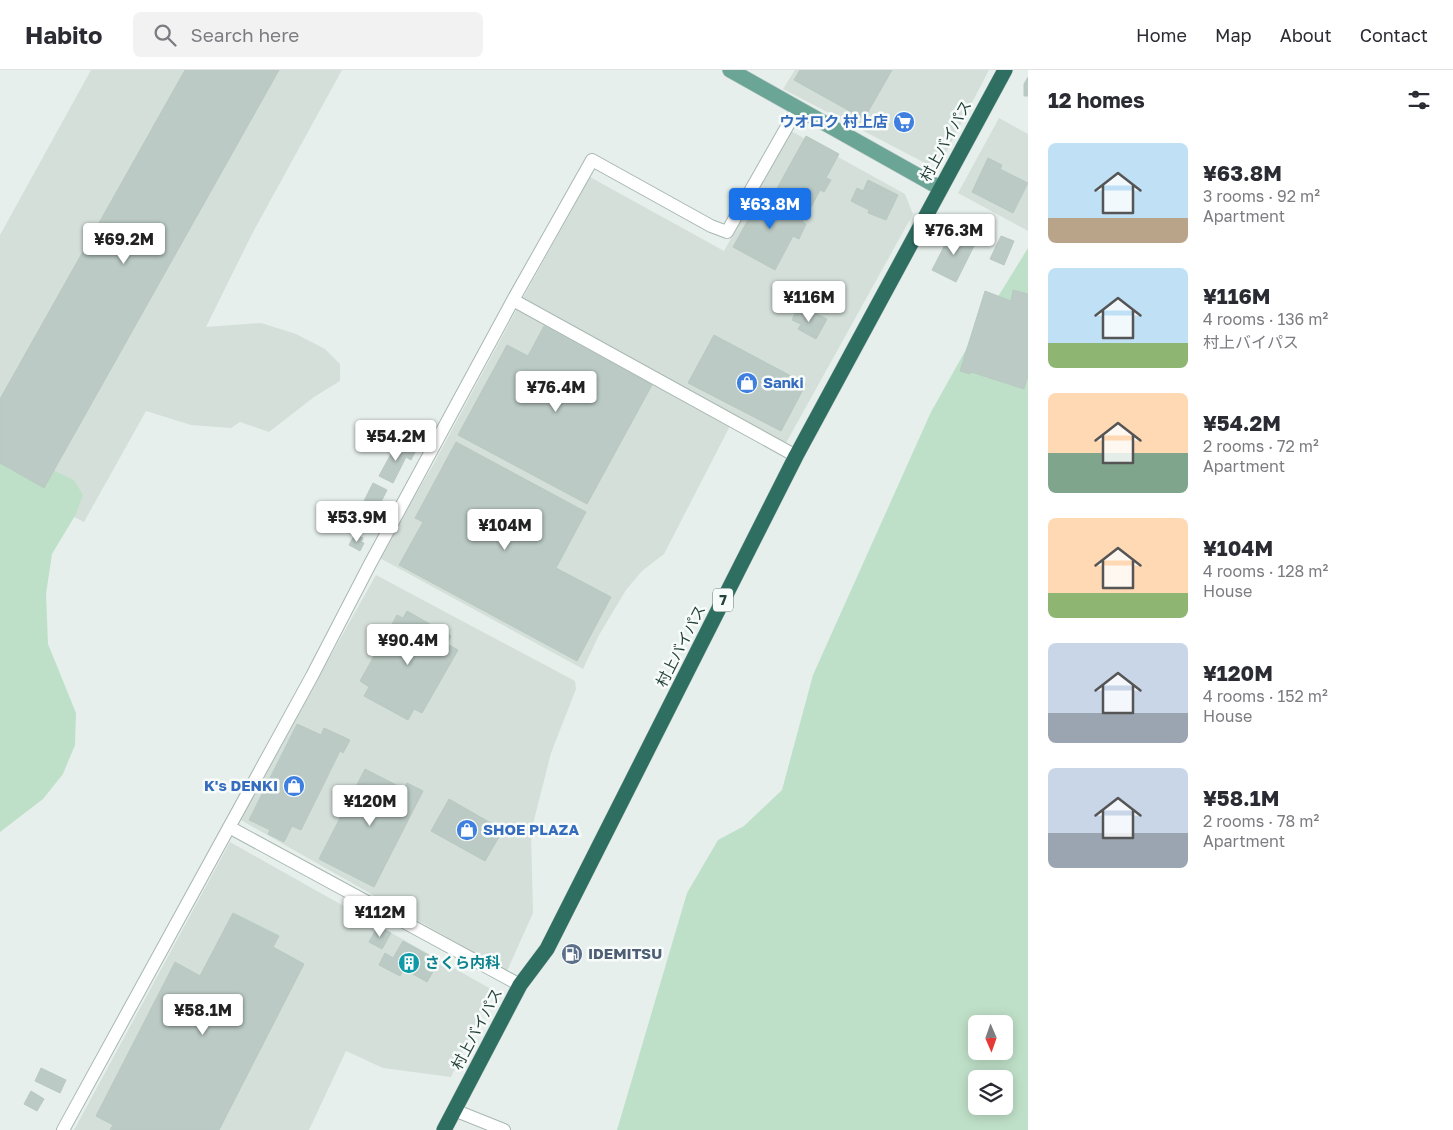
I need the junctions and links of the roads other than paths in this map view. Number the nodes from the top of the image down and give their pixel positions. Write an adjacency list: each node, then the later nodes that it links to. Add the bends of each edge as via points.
1 (730, 70): 3 (main road)
2 (1005, 70): 4 (highway, 村上バイパス / 7)
3 (797, 109): 4 (main road); 5 (street, via 727,232 592,160)
4 (940, 188): 6 (highway, 村上バイパス / 7)
5 (513, 300): 6 (street); 7 (street)
6 (796, 456): 8 (highway, 村上バイパス / 7, via 547,949)
7 (229, 827): 8 (street); 10 (street)
8 (520, 985): 9 (highway, 村上バイパス / 7)
9 (454, 1110): 11 (highway, 村上バイパス / 7); 12 (street)
10 (63, 1130)
11 (444, 1130)
12 (504, 1130)

